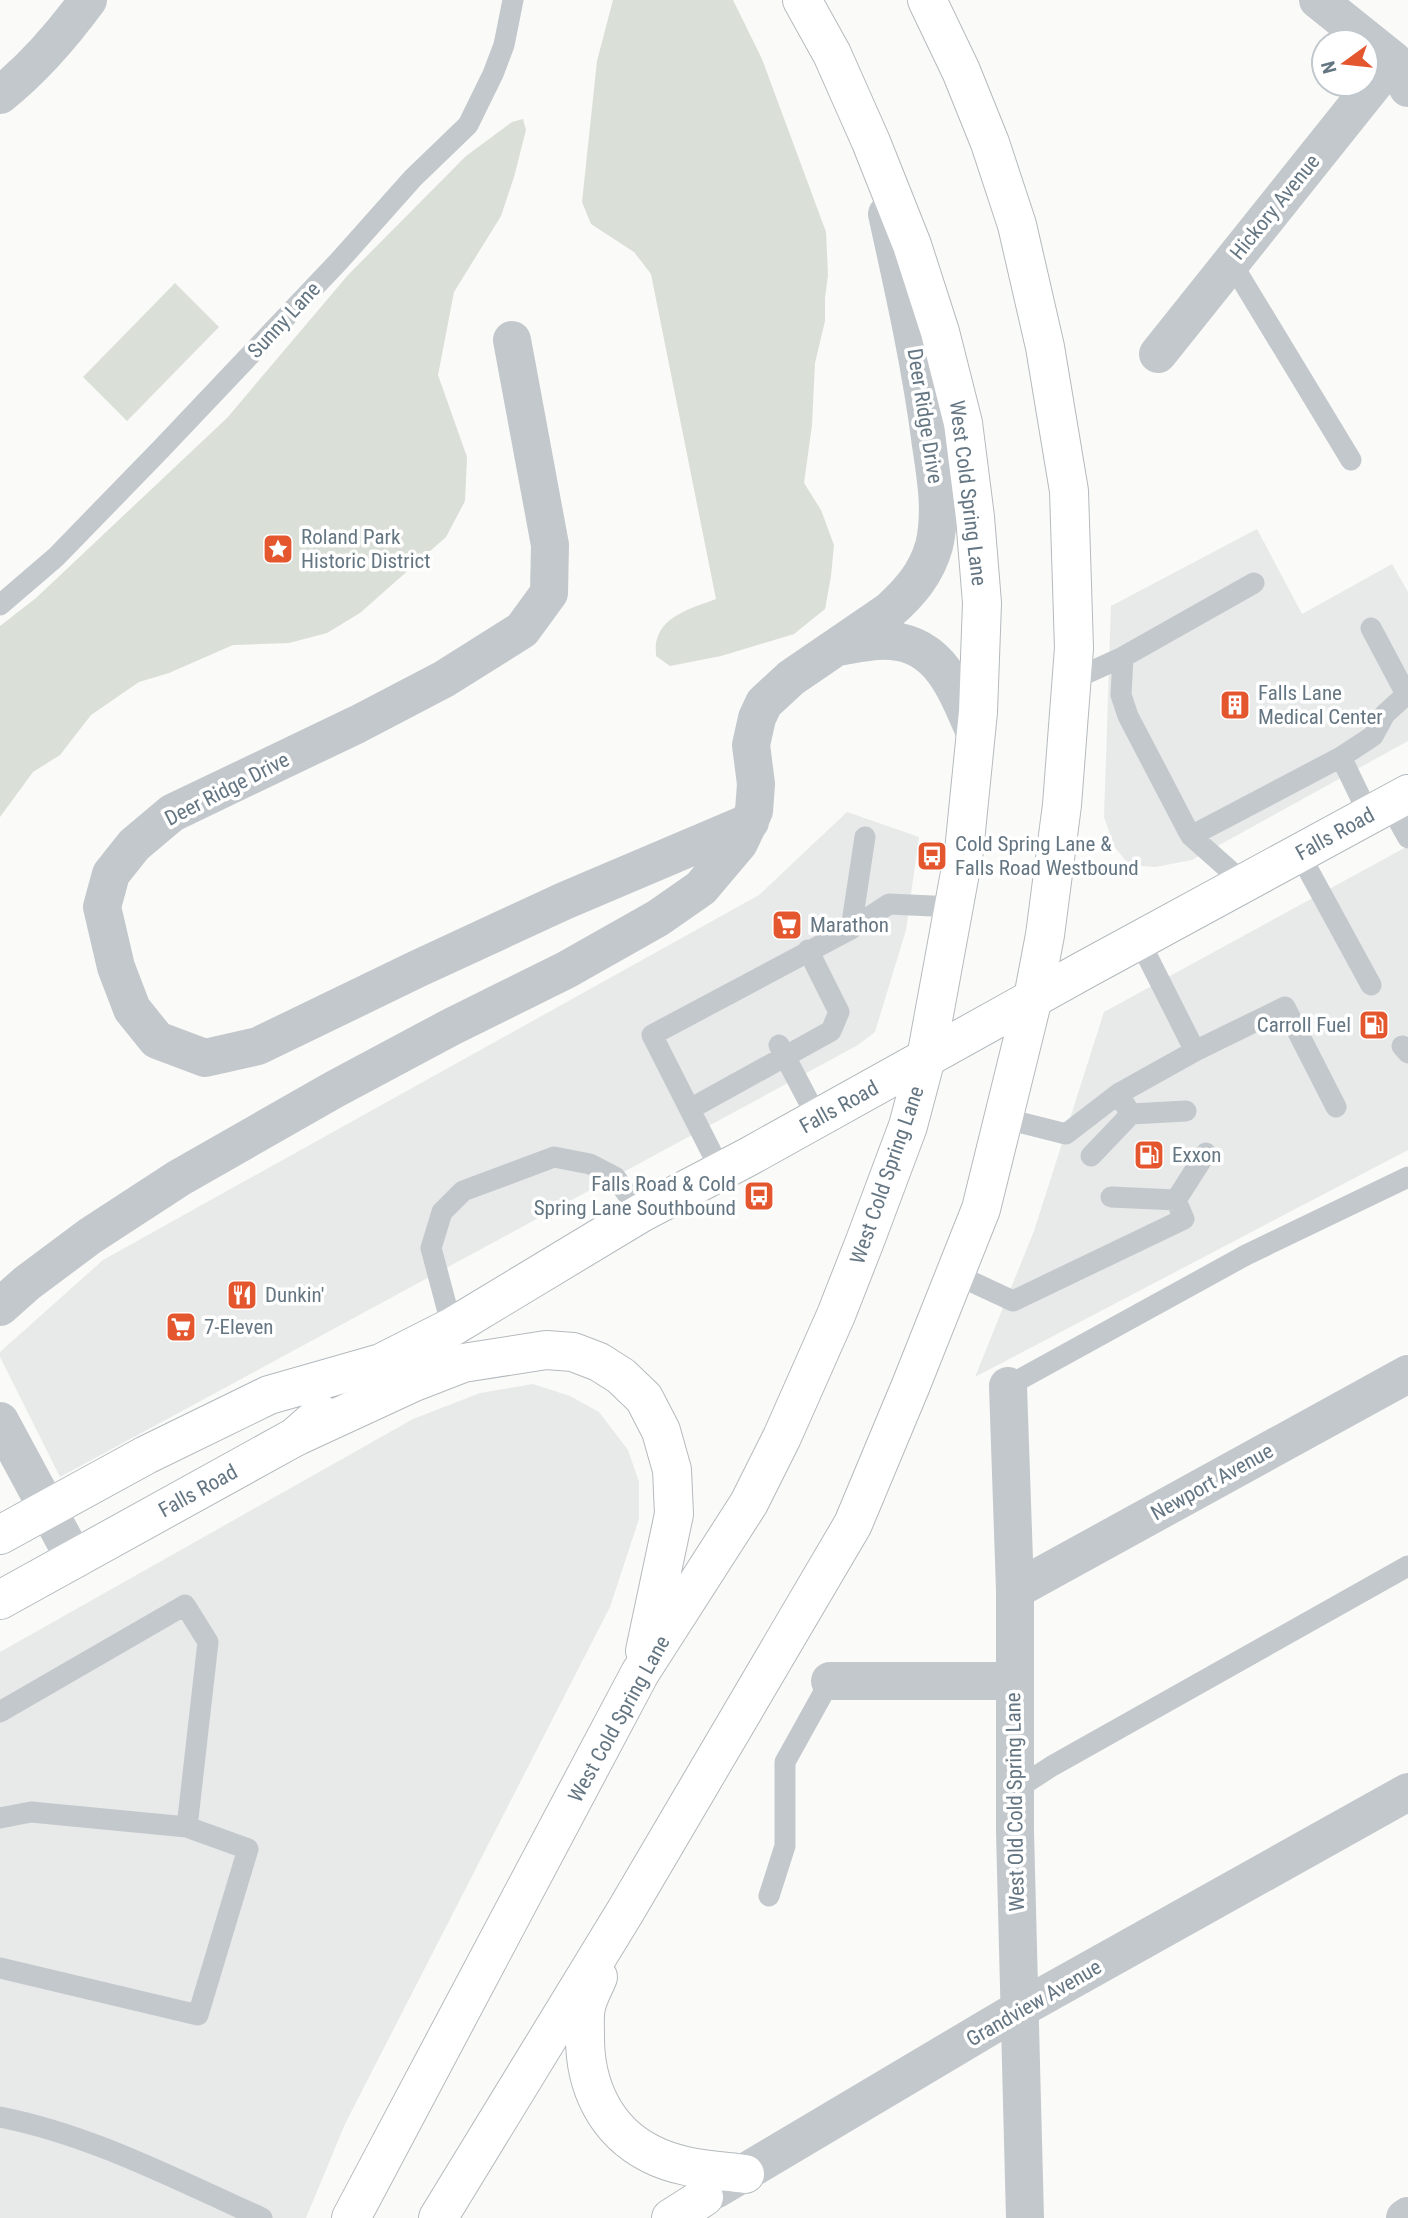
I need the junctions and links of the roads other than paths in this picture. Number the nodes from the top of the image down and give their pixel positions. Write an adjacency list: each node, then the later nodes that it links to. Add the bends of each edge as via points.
1 (88, 0): 7 (street, via 69,26)
2 (513, 0): 14 (lane, Sunny Lane, via 504,45 468,125 56,557)
3 (802, 0): 8 (main road, West Cold Spring Lane)
4 (927, 0): 18 (main road, via 990,143 1017,225 1045,347 1069,491)
5 (1318, 0): 6 (street)
6 (1400, 74): 9 (street, Hickory Avenue)
7 (0, 95)
8 (871, 142): 16 (street, Deer Ridge Drive, via 928,419 938,494 937,532 928,563 908,593); 20 (main road, West Cold Spring Lane, via 912,245 963,423 982,603)
9 (1231, 262): 11 (street, Hickory Avenue); 12 (lane)
10 (513, 340): 23 (street, Deer Ridge Drive, via 550,545 549,593 522,630 444,679 172,813 134,845 111,874 102,907 132,1009 157,1040 205,1058 258,1046 564,901)
11 (1158, 354)
12 (1351, 460)
13 (1254, 583): 17 (lane)
14 (0, 605)
15 (1371, 628): 19 (lane)
16 (833, 648): 20 (street, Deer Ridge Drive, via 877,640 921,650 951,678); 23 (street, Deer Ridge Drive, via 764,703 751,745 756,797)
17 (1123, 657): 18 (lane); 24 (lane, via 1121,695 1128,716)
18 (1072, 680): 34 (main road, via 1062,805)
19 (1407, 694): 21 (lane, via 1385,714 1373,736)
20 (975, 733): 29 (main road, West Cold Spring Lane, via 964,851)
21 (1341, 757): 22 (lane); 24 (lane)
22 (1389, 804): 26 (lane); 27 (main road, Falls Road)
23 (750, 822): 57 (street, Deer Ridge Drive, via 739,843 701,888 658,918 224,1152 90,1236)
24 (1191, 836): 28 (lane)
25 (865, 837): 30 (lane)
26 (1408, 838)
27 (1299, 853): 28 (main road, Falls Road); 33 (lane)
28 (1244, 883): 31 (main road, Falls Road)
29 (953, 907): 30 (lane, via 889,904); 37 (main road, West Cold Spring Lane)
30 (851, 929): 32 (lane)
31 (1139, 940): 34 (main road, Falls Road); 36 (lane)
32 (808, 950): 35 (lane, via 839,1012 831,1031); 40 (lane, via 699,1020 652,1035)
33 (1371, 985)
34 (1033, 998): 37 (main road, Falls Road); 43 (main road)
35 (782, 1050): 40 (lane); 44 (lane)
36 (1195, 1051): 38 (lane); 39 (lane, via 1286,1007)
37 (926, 1058): 44 (main road, Falls Road); 70 (main road, West Cold Spring Lane, via 908,1126 836,1315 782,1437 750,1503)
38 (1118, 1094): 42 (lane); 43 (lane, via 1066,1134)
39 (1336, 1107)
40 (690, 1109): 50 (lane)
41 (1186, 1111): 42 (lane)
42 (1131, 1114): 45 (lane); 46 (lane); 48 (lane)
43 (1003, 1118): 56 (main road, via 981,1209)
44 (818, 1119): 50 (main road, Falls Road)
45 (1157, 1126)
46 (1121, 1143)
47 (1206, 1153): 54 (lane)
48 (1091, 1156)
49 (1176, 1167): 54 (lane)
50 (721, 1171): 55 (main road, Falls Road)
51 (1408, 1177): 61 (lane, via 1246,1255)
52 (1141, 1184): 54 (lane)
53 (1111, 1197): 54 (lane)
54 (1176, 1200): 56 (lane, via 1184,1219 1013,1301)
55 (641, 1213): 58 (main road, Falls Road); 58 (lane, via 615,1177 590,1164 554,1157 463,1191 442,1212 431,1248)
56 (955, 1274): 79 (main road, via 853,1524)
57 (0, 1307)
58 (452, 1326): 59 (main road, Falls Road)
59 (381, 1363): 63 (main road, Falls Road); 64 (main road, Falls Road, via 269,1395)
60 (1408, 1374): 68 (street, Newport Avenue)
61 (1008, 1386): 68 (street, West Old Cold Spring Lane)
62 (0, 1421): 64 (street)
63 (295, 1437): 66 (main road, Falls Road); 70 (main road, via 463,1363 546,1350 573,1352 621,1376 644,1398 661,1432 672,1470 674,1514)
64 (47, 1510): 65 (main road, Falls Road); 66 (street)
65 (0, 1535)
66 (75, 1560): 69 (main road, Falls Road)
67 (1408, 1566): 74 (lane)
68 (1015, 1590): 72 (street, West Old Cold Spring Lane)
69 (0, 1600)
70 (640, 1673): 86 (main road, West Cold Spring Lane)
71 (830, 1681): 72 (street); 78 (lane, via 785,1762 785,1846)
72 (1014, 1681): 74 (street, West Old Cold Spring Lane)
73 (0, 1712): 77 (lane, via 185,1605 208,1642)
74 (1015, 1790): 81 (street, West Old Cold Spring Lane)
75 (1408, 1792): 81 (street, Grandview Avenue)
76 (0, 1818): 77 (lane, via 31,1812)
77 (187, 1827): 80 (lane, via 247,1849 198,2015)
78 (769, 1896)
79 (625, 1912): 83 (main road, via 586,2007 584,2057 603,2113 624,2137 652,2155 687,2167); 87 (main road)
80 (0, 1968)
81 (1018, 2010): 83 (street, Grandview Avenue); 90 (street, West Old Cold Spring Lane)
82 (0, 2118): 85 (lane, via 99,2146)
83 (746, 2174): 84 (street, Grandview Avenue)
84 (704, 2197): 88 (street, Grandview Avenue); 89 (main road)
85 (262, 2218)
86 (351, 2218)
87 (438, 2218)
88 (663, 2218)
89 (671, 2218)
90 (1025, 2218)

